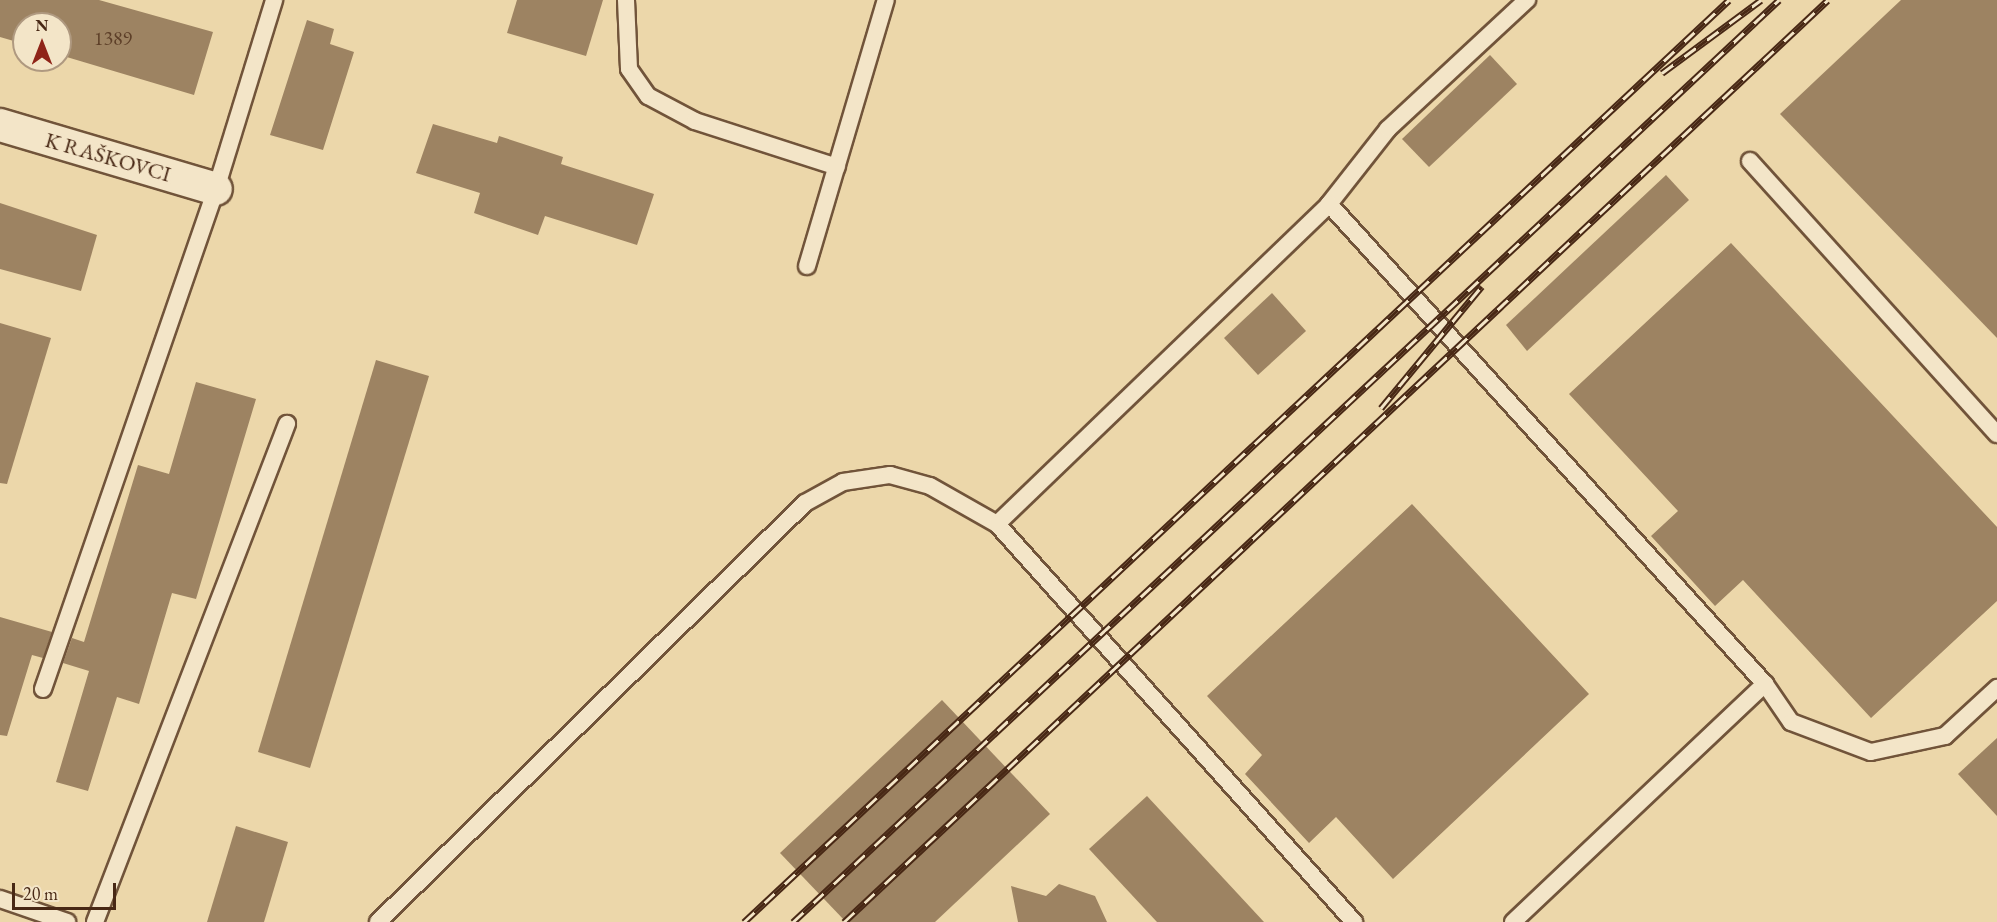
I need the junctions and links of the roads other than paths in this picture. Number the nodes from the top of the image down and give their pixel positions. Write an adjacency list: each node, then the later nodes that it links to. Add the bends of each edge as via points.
1 (273, 0): 8 (lane)
2 (626, 0): 7 (lane, via 629,69 648,96 695,121)
3 (886, 0): 7 (lane)
4 (1527, 0): 9 (lane, via 1388,129)
5 (0, 125): 8 (street, K RAŠKOVCI)
6 (1750, 161): 12 (lane)
7 (837, 167): 10 (lane)
8 (216, 189): 16 (lane)
9 (1329, 204): 13 (lane); 14 (lane)
10 (807, 266)
11 (287, 424): 19 (lane)
12 (1997, 434)
13 (997, 524): 20 (lane, via 930,486 891,475 843,482 805,503); 21 (lane)
14 (1765, 684): 15 (lane, via 1791,722 1871,752 1945,736); 22 (lane)
15 (1997, 688)
16 (43, 689)
17 (0, 899): 18 (lane)
18 (67, 922)
19 (95, 922)
20 (378, 922)
21 (1354, 922)
22 (1513, 922)

